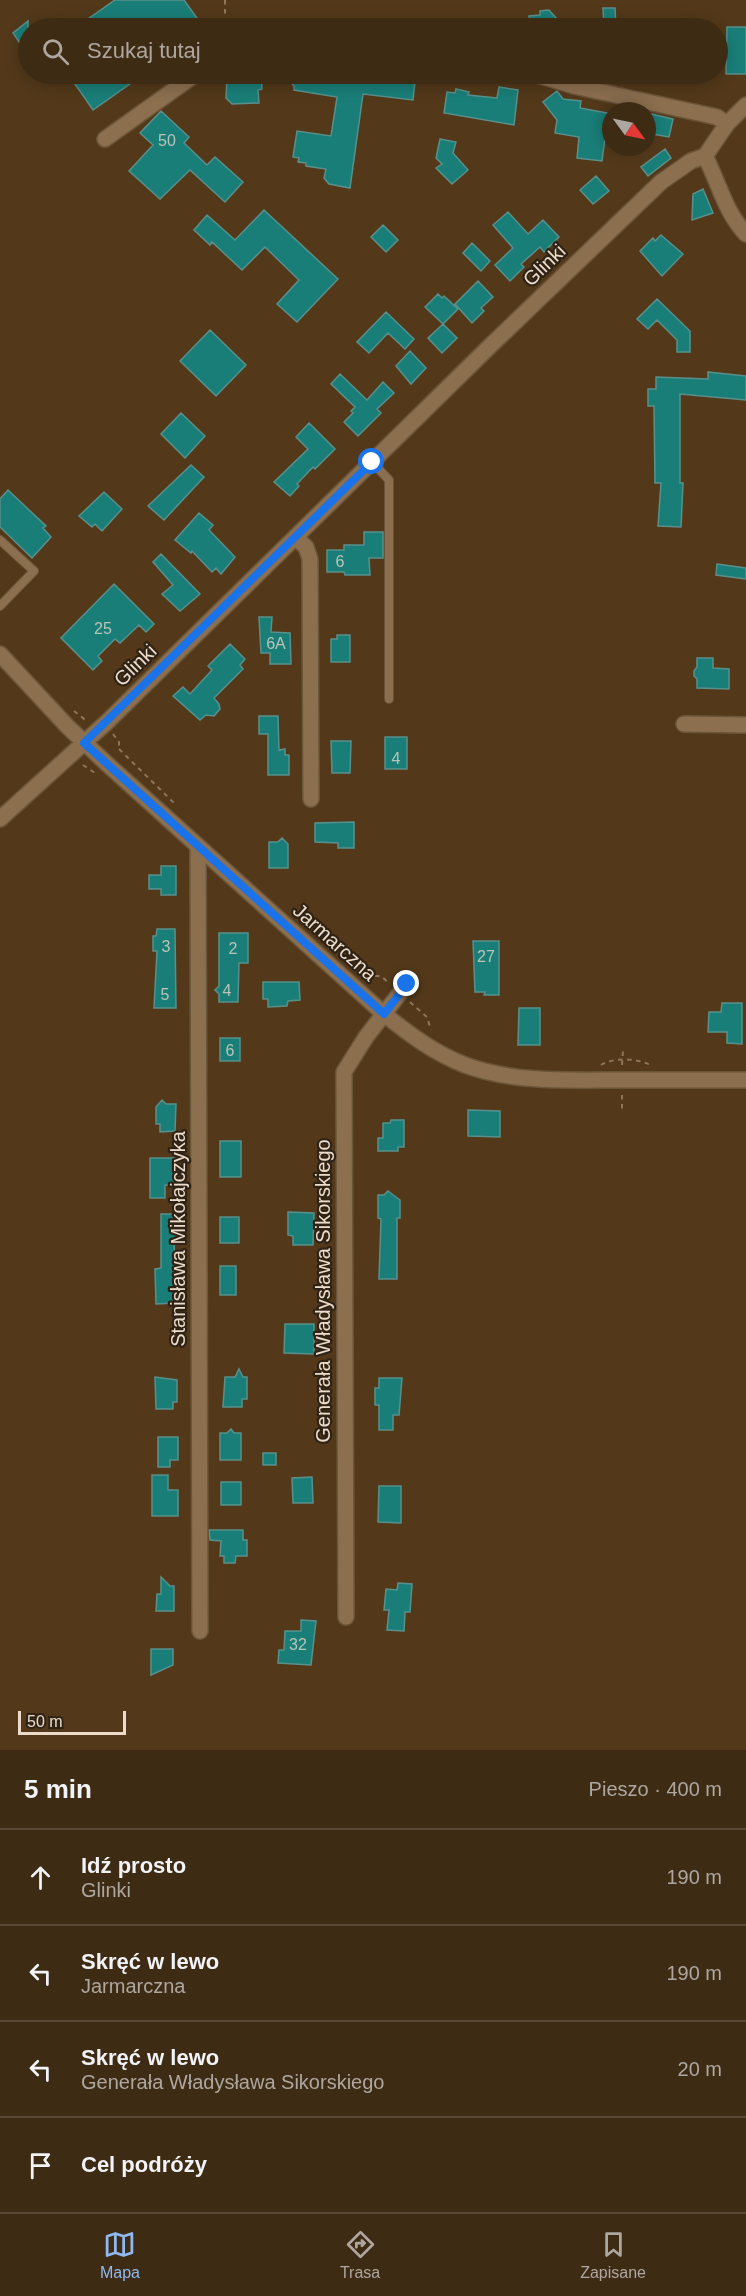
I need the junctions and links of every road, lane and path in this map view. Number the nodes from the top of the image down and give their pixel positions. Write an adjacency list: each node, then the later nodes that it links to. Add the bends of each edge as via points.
1 (225, 0): 2 (path)
2 (225, 18)
3 (182, 84): 7 (street)
4 (566, 84): 6 (street, via 717,117)
5 (746, 105): 6 (street, Glinki)
6 (727, 124): 8 (street, Glinki)
7 (105, 139)
8 (705, 156): 9 (street, via 723,200); 10 (street, Glinki, via 662,182)
9 (746, 234)
10 (372, 462): 11 (street, Glinki); 15 (lane, via 389,480)
11 (296, 538): 18 (street, Glinki); 20 (street, via 306,547 310,558)
12 (0, 540): 13 (lane, via 34,571)
13 (0, 606)
14 (0, 654): 18 (street, Jarmarczna)
15 (389, 699)
16 (684, 724): 17 (street)
17 (746, 725)
18 (84, 743): 22 (street, Glinki); 23 (street, Jarmarczna)
19 (119, 749): 21 (path)
20 (311, 799)
21 (181, 809)
22 (0, 819)
23 (198, 846): 26 (street, Jarmarczna); 32 (street, Stanisława Mikołajczyka)
24 (362, 976): 25 (path, via 381,976)
25 (404, 989): 26 (street, Generała Władysława Sikorskiego); 27 (path, via 427,1017)
26 (384, 1014): 30 (street, Jarmarczna, via 443,1055 507,1076 554,1080); 31 (street, Generała Władysława Sikorskiego, via 344,1072)
27 (431, 1032)
28 (650, 1065): 29 (path, via 642,1061 609,1060)
29 (598, 1067)
30 (746, 1080)
31 (346, 1617)
32 (200, 1631)

